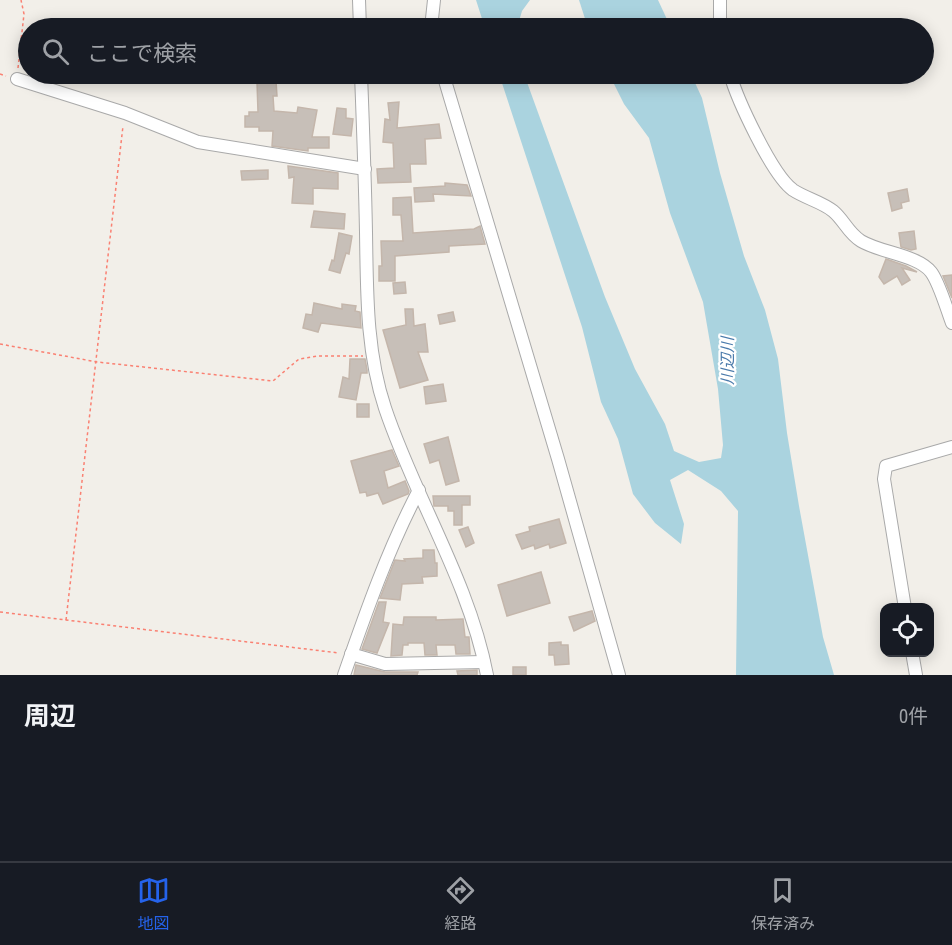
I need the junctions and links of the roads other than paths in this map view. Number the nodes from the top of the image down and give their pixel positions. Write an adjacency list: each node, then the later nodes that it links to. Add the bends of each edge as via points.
1 (359, 0): 4 (street)
2 (434, 0): 5 (street)
3 (720, 0): 6 (street)
4 (360, 18)
5 (431, 18)
6 (720, 18)
7 (33, 84): 11 (street, via 198,142)
8 (361, 84): 11 (street)
9 (446, 84): 21 (street)
10 (734, 84): 12 (street, via 750,123 791,189 834,212 848,231 862,241 920,261 933,273)
11 (365, 169): 14 (street, via 373,356 385,408)
12 (952, 323)
13 (952, 447): 15 (street, via 886,466 884,479)
14 (419, 490): 16 (street); 18 (street)
15 (904, 603)
16 (351, 654): 18 (street, via 386,664); 19 (street)
17 (913, 657): 22 (street)
18 (484, 662): 20 (street)
19 (344, 675)
20 (487, 675)
21 (619, 675)
22 (916, 675)

